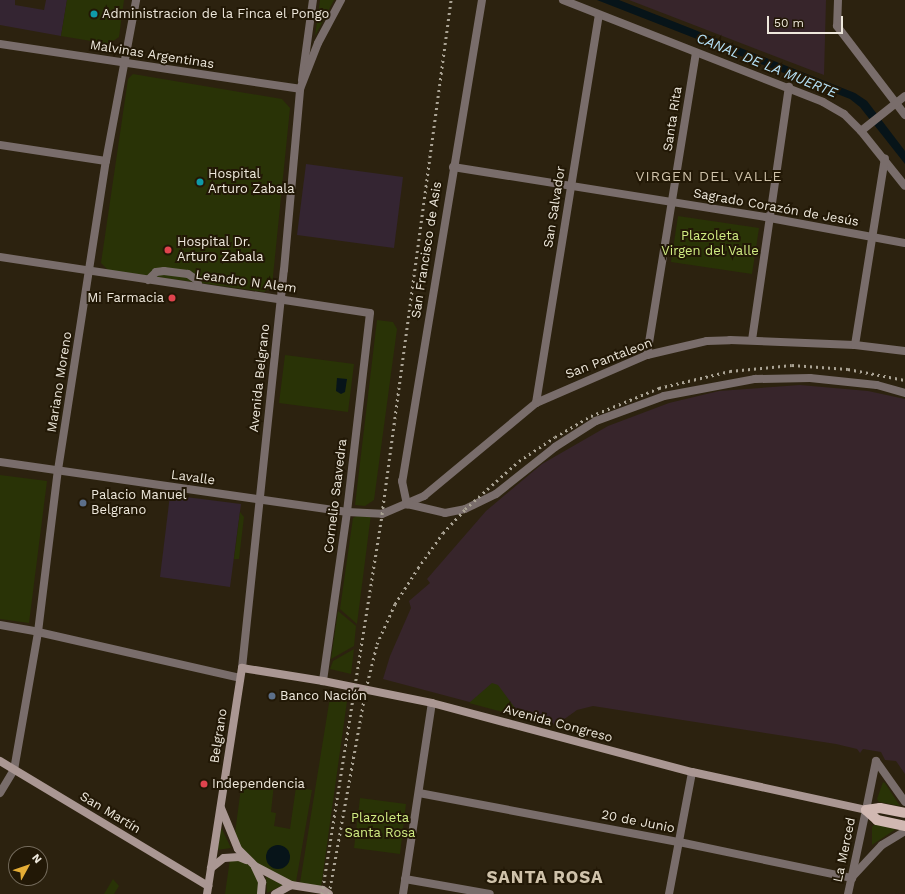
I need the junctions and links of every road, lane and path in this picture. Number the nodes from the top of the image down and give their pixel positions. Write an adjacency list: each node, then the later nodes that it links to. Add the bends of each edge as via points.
1 (136, 0): 10 (street, Mariano Moreno)
2 (313, 0): 12 (street)
3 (341, 0): 12 (street, via 318,43)
4 (482, 0): 20 (street, San Francisco de Asis)
5 (563, 0): 7 (street)
6 (838, 0): 14 (street, via 837,26)
7 (599, 16): 9 (street); 21 (street, San Salvador)
8 (0, 44): 10 (street, Malvinas Argentinas)
9 (696, 53): 11 (street); 23 (street, Santa Rita)
10 (124, 62): 12 (street, Malvinas Argentinas); 19 (street, Mariano Moreno)
11 (789, 87): 16 (street, via 844,114); 24 (street)
12 (300, 89): 29 (street, Avenida Belgrano)
13 (905, 96): 14 (street)
14 (896, 103): 15 (street); 16 (street)
15 (905, 115)
16 (861, 131): 18 (street)
17 (0, 145): 19 (street)
18 (885, 158): 22 (street); 25 (street)
19 (106, 161): 28 (street, Mariano Moreno)
20 (453, 167): 21 (street, Sagrado Corazón de Jesús); 40 (street, San Francisco de Asis, via 402,481)
21 (570, 186): 23 (street, Sagrado Corazón de Jesús); 36 (street, San Salvador)
22 (905, 186)
23 (672, 202): 24 (street, Sagrado Corazón de Jesús); 34 (street, Santa Rita)
24 (770, 218): 25 (street, Sagrado Corazón de Jesús); 31 (street)
25 (872, 237): 26 (street, Sagrado Corazón de Jesús); 32 (street)
26 (905, 243)
27 (0, 257): 28 (street, Leandro N Alem)
28 (90, 271): 29 (street, Leandro N Alem); 38 (street, Mariano Moreno)
29 (281, 299): 30 (street, Leandro N Alem); 39 (street, Avenida Belgrano)
30 (370, 313): 41 (street, Cornelio Saavedra)
31 (752, 340): 32 (street, San Pantaleon); 34 (street, San Pantaleon, via 708,341)
32 (855, 345): 33 (street, San Pantaleon)
33 (905, 351)
34 (647, 355): 36 (street, San Pantaleon)
35 (905, 393): 40 (street, via 877,385 802,378 755,379 664,396 596,421 555,447 496,494 465,509 445,513)
36 (536, 403): 40 (street, San Pantaleon, via 424,496)
37 (0, 462): 38 (street, Lavalle)
38 (58, 470): 39 (street, Lavalle); 44 (street, Mariano Moreno)
39 (258, 500): 41 (street, Lavalle); 45 (street, Avenida Belgrano)
40 (407, 504): 42 (street, San Pantaleon)
41 (347, 512): 42 (street, Lavalle); 47 (street, Cornelio Saavedra)
42 (382, 514)
43 (0, 625): 44 (street)
44 (38, 632): 46 (street); 50 (street, Mariano Moreno)
45 (242, 668): 46 (main road, Belgrano); 47 (main road, Avenida Congreso)
46 (240, 678): 55 (main road, Belgrano)
47 (323, 680): 48 (main road, Avenida Congreso)
48 (432, 703): 51 (main road, Avenida Congreso); 53 (street)
49 (0, 761): 50 (main road, San Martín)
50 (14, 770): 52 (street); 67 (main road, San Martín)
51 (692, 772): 56 (main road, Avenida Congreso); 60 (street)
52 (0, 793)
53 (419, 793): 60 (street, 20 de Junio); 65 (street)
54 (905, 802): 56 (street, La Merced, via 876,761)
55 (220, 808): 61 (main road, via 238,849); 63 (main road, Belgrano)
56 (866, 810): 57 (main road, via 880,808); 58 (main road, via 878,820); 64 (street, La Merced)
57 (905, 813)
58 (905, 826)
59 (905, 831): 64 (street, via 872,854)
60 (679, 842): 64 (street, 20 de Junio); 73 (street)
61 (247, 860): 62 (main road); 63 (main road, via 238,857 224,858)
62 (255, 866): 66 (main road); 68 (main road, via 262,882)
63 (211, 868): 67 (main road, Belgrano)
64 (852, 878): 74 (street, La Merced)
65 (405, 879): 71 (street); 72 (street)
66 (291, 885): 69 (main road); 70 (main road, via 323,890)
67 (208, 890)
68 (261, 894)
69 (275, 894)
70 (329, 894)
71 (403, 894)
72 (490, 894)
73 (669, 894)
74 (848, 894)

